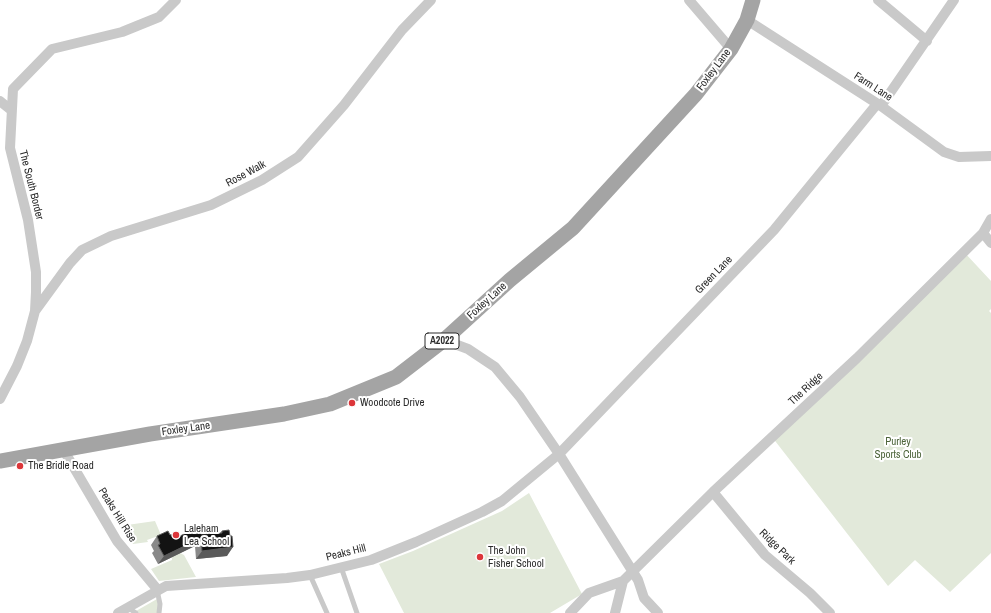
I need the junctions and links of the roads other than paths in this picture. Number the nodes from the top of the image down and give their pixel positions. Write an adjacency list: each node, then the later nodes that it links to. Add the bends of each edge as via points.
1 (176, 0): 12 (street, The South Border, via 159,17 122,32 52,49 14,89)
2 (431, 0): 19 (street, Rose Walk, via 402,30 344,105 298,157 262,180 211,205 111,236 82,250 70,262)
3 (689, 0): 9 (street)
4 (753, 0): 7 (main road, Foxley Lane / A2022)
5 (878, 0): 8 (street)
6 (954, 0): 8 (street, Green Lane)
7 (747, 20): 9 (main road, Foxley Lane / A2022); 11 (street, Farm Lane)
8 (927, 41): 11 (street, Green Lane)
9 (731, 49): 20 (main road, Foxley Lane / A2022, via 696,94 573,228 510,280)
10 (0, 101): 12 (street)
11 (879, 105): 15 (street, Farm Lane, via 944,152 959,157); 23 (street, Green Lane, via 774,230)
12 (11, 110): 14 (street, The South Border)
13 (0, 141): 14 (street)
14 (10, 148): 19 (street, The South Border, via 28,220 36,272)
15 (991, 156)
16 (991, 219): 17 (street, The Ridge)
17 (983, 233): 18 (street); 25 (street, The Ridge, via 858,358)
18 (991, 243)
19 (35, 311): 21 (street, The South Border, via 27,341)
20 (444, 340): 22 (main road, Foxley Lane / A2022, via 396,377 330,404 284,414); 23 (street, via 468,349 495,367 520,396)
21 (0, 399)
22 (63, 449): 24 (main road, Foxley Lane / A2022); 30 (street, Peaks Hill Rise, via 117,541)
23 (559, 454): 26 (street, Peaks Hill, via 518,490 482,512 371,560); 27 (street)
24 (0, 461)
25 (713, 492): 27 (street, The Ridge); 40 (street, Ridge Park, via 764,555)
26 (340, 567): 28 (street, Peaks Hill); 36 (lane)
27 (632, 572): 29 (street, The Ridge); 39 (street, via 638,580 644,598)
28 (310, 575): 30 (street, Peaks Hill, via 180,584); 35 (lane)
29 (623, 581): 37 (street, via 589,593); 38 (street)
30 (157, 589): 31 (street, Peaks Hill); 34 (lane)
31 (128, 607): 32 (street, Peaks Hill); 33 (lane)
32 (118, 613)
33 (136, 613)
34 (159, 613)
35 (327, 613)
36 (357, 613)
37 (570, 613)
38 (615, 613)
39 (658, 613)
40 (830, 613)

